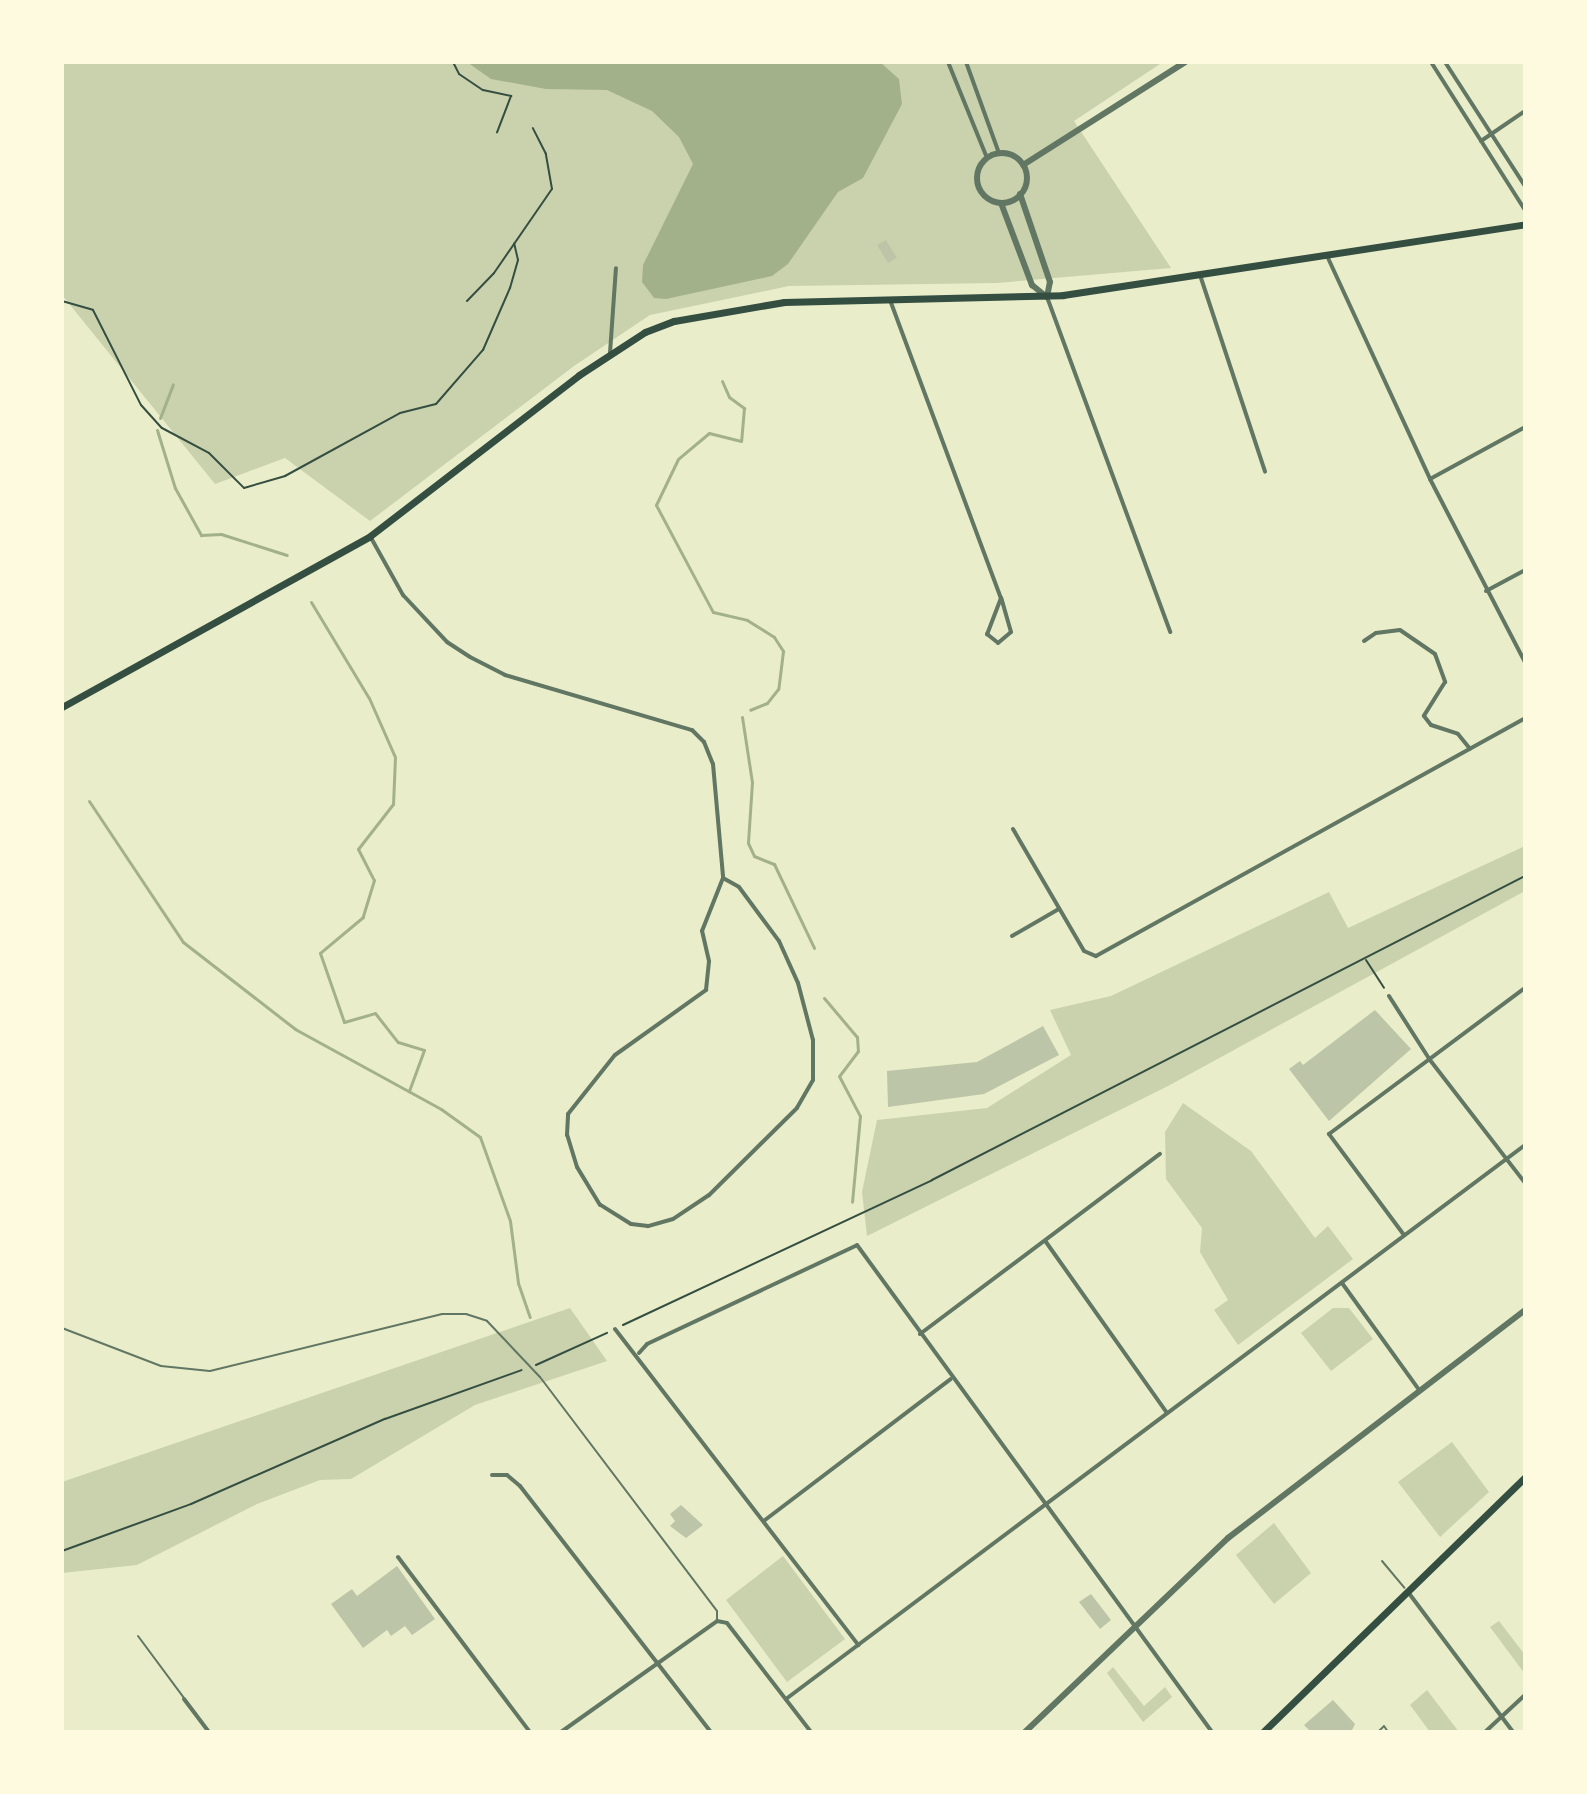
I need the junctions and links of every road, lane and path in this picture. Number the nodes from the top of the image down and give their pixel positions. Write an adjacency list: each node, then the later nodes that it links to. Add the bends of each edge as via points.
1 (453, 62): 9 (path, via 459,74 483,90 511,96)
2 (948, 62): 13 (street)
3 (966, 62): 12 (street)
4 (1185, 62): 14 (street)
5 (1431, 62): 11 (street)
6 (1445, 62): 10 (street)
7 (1525, 111): 10 (street)
8 (533, 128): 20 (path, via 546,154 552,189)
9 (497, 132)
10 (1492, 134): 11 (street); 15 (street)
11 (1481, 141): 18 (street)
12 (999, 153): 13 (street); 14 (street)
13 (987, 158): 17 (street, via 978,171 978,186 987,198)
14 (1023, 165): 16 (street, via 1026,180)
15 (1525, 186)
16 (1020, 194): 17 (street); 24 (street, via 1050,282)
17 (1001, 203): 24 (street, via 1032,285)
18 (1525, 210)
19 (1525, 224): 21 (main road)
20 (514, 243): 26 (path, via 518,260 510,288 483,350 436,404 400,413 285,476 244,488 209,453 162,428 141,405 93,310); 27 (path)
21 (1328, 258): 23 (main road); 31 (street)
22 (616, 268): 28 (street)
23 (1201, 278): 24 (main road); 30 (street)
24 (1047, 297): 25 (main road); 36 (street)
25 (890, 300): 28 (main road, via 784,302 706,313 645,332); 35 (street)
26 (62, 301)
27 (467, 301)
28 (610, 353): 32 (main road)
29 (1525, 427): 31 (street)
30 (1265, 472)
31 (1430, 479): 34 (street)
32 (370, 536): 39 (main road); 44 (street, via 403,595 447,642 505,675 674,723 704,742 715,782)
33 (1525, 570): 34 (street)
34 (1486, 591): 38 (street)
35 (1001, 598): 35 (street, via 987,634 998,643 1011,632)
36 (1170, 632)
37 (1364, 641): 41 (street, via 1400,630 1435,654 1445,682 1424,716 1431,725 1458,734)
38 (1525, 662)
39 (62, 707)
40 (1525, 718): 41 (street)
41 (1470, 749): 45 (street, via 1088,956)
42 (1013, 829): 45 (street)
43 (1525, 876): 47 (path)
44 (723, 878): 44 (street, via 702,931 709,961 706,990 615,1055 568,1114 567,1135 577,1167 600,1205 631,1224 673,1219 709,1195 797,1108 813,1080 813,1040 786,955 739,887)
45 (1059, 909): 46 (street)
46 (1012, 936)
47 (1365, 959): 49 (path); 60 (path, via 932,1180)
48 (1525, 988): 50 (street)
49 (1389, 996): 50 (street)
50 (1430, 1060): 53 (street); 55 (street, via 1329,1134)
51 (1525, 1145): 53 (street)
52 (1160, 1154): 56 (street)
53 (1507, 1159): 54 (street); 55 (street)
54 (1525, 1183)
55 (1404, 1235): 57 (street)
56 (1046, 1241): 61 (street); 65 (street)
57 (1341, 1283): 64 (street); 65 (street)
58 (1525, 1310): 64 (street)
59 (62, 1328): 74 (lane, via 161,1366 210,1371 442,1314 487,1321 517,1347 717,1611)
60 (615, 1329): 62 (street); 70 (path, via 562,1355 385,1419 191,1504)
61 (920, 1334): 62 (street, via 857,1245 647,1344); 63 (street)
62 (639, 1353): 69 (street)
63 (952, 1378): 68 (street); 69 (street)
64 (1420, 1391): 75 (street, via 1228,1538)
65 (1167, 1413): 68 (street)
66 (492, 1475): 78 (street, via 507,1475 520,1486)
67 (1525, 1477): 73 (main road)
68 (1044, 1505): 75 (street); 77 (street)
69 (765, 1520): 77 (street)
70 (62, 1551)
71 (398, 1557): 84 (street)
72 (1382, 1561): 73 (lane)
73 (1408, 1592): 82 (street); 90 (main road)
74 (717, 1621): 78 (street); 81 (street, via 727,1623)
75 (1134, 1626): 88 (street); 89 (street)
76 (138, 1636): 80 (lane)
77 (858, 1645): 81 (street)
78 (658, 1664): 85 (street); 86 (street)
79 (1525, 1695): 82 (street)
80 (184, 1699): 83 (street)
81 (786, 1699): 87 (street)
82 (1501, 1717): 93 (street); 94 (street)
83 (209, 1732)
84 (530, 1732)
85 (561, 1732)
86 (711, 1732)
87 (811, 1732)
88 (1025, 1732)
89 (1212, 1732)
90 (1263, 1732)
91 (1378, 1732): 92 (lane, via 1384,1726)
92 (1388, 1732)
93 (1485, 1732)
94 (1513, 1732)

